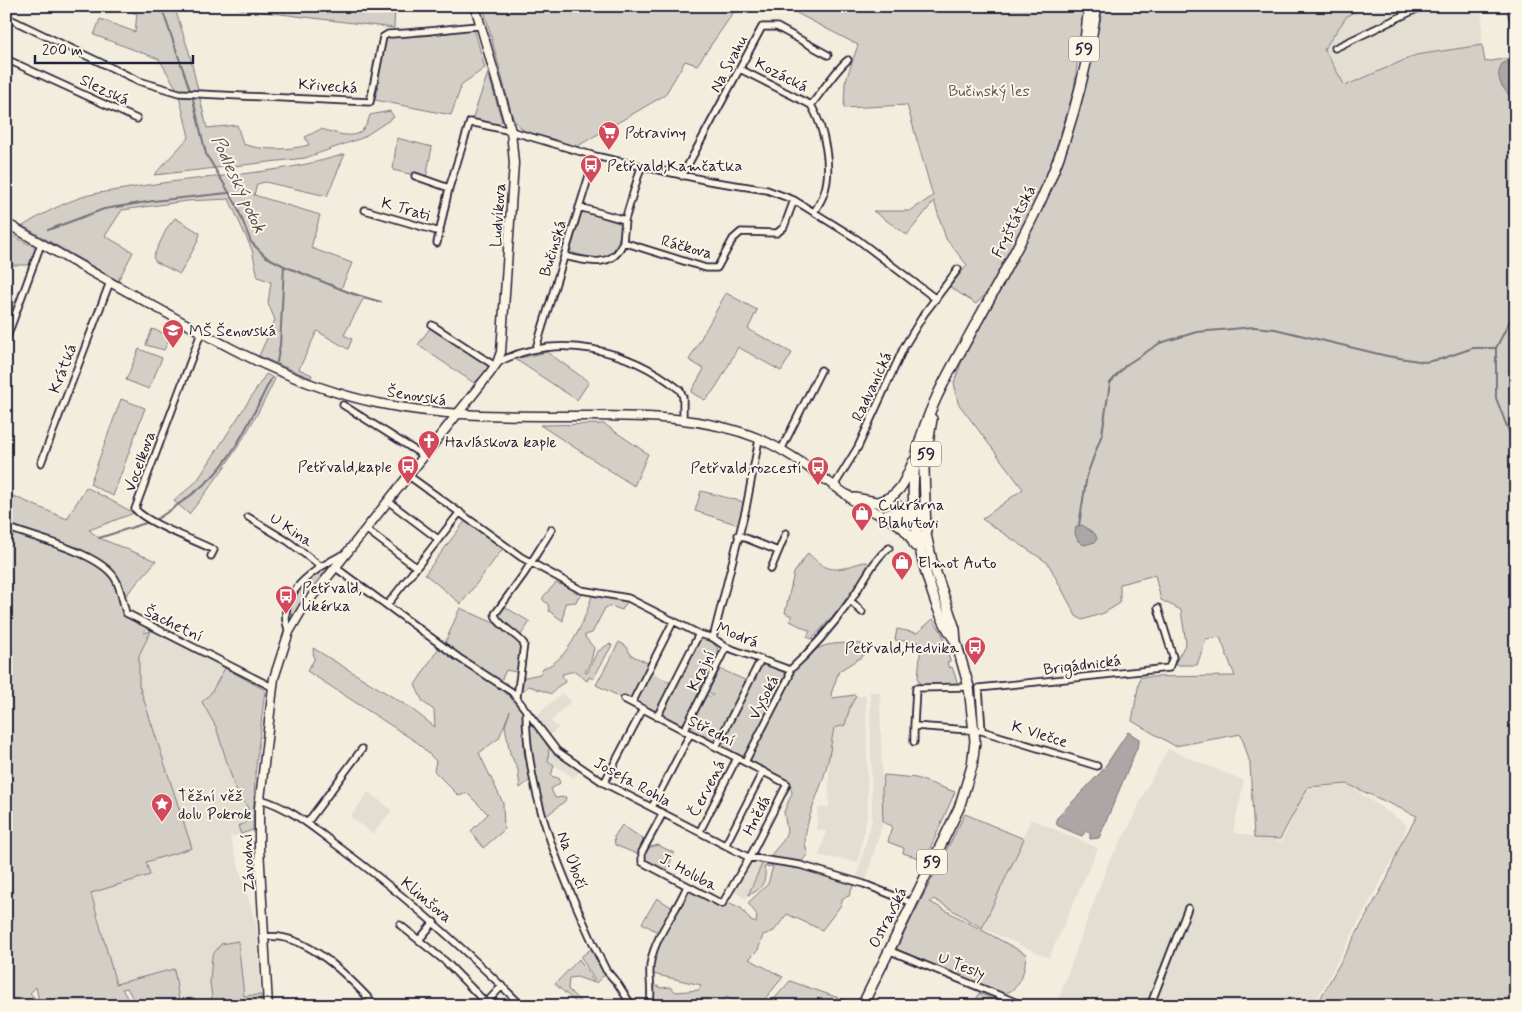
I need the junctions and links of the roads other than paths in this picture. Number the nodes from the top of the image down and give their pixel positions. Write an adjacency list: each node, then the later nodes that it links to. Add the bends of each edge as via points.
1 (475, 6): 5 (street, Ludvíkova)
2 (1423, 6): 6 (street)
3 (1095, 7): 38 (main road, Fryštátská / 59, via 1079,91 1056,166 993,294)
4 (6, 17): 11 (street, Slezská, via 131,78)
5 (480, 26): 11 (street, Křivecká, via 388,34 384,37 370,102); 14 (street, Ludvíkova)
6 (1335, 48)
7 (828, 55): 10 (street, Na Svahu, via 777,27 762,27)
8 (6, 59): 13 (street, Slezská)
9 (848, 60): 12 (street, Kozácká)
10 (740, 69): 12 (street, Kozácká); 18 (street, Na Svahu)
11 (179, 92)
12 (811, 104): 23 (street, Kozácká, via 827,164 825,193)
13 (137, 119)
14 (511, 132): 15 (street); 19 (street, K Trati, via 470,122); 39 (street, Ludvíkova, via 514,163 503,339)
15 (595, 156): 16 (street); 21 (street, Bučinská)
16 (641, 167): 18 (street); 24 (street)
17 (416, 176): 19 (street, K Trati)
18 (682, 176): 20 (street, via 767,190)
19 (449, 188): 26 (street, K Trati)
20 (794, 200): 23 (street); 27 (street, Ráčkova, via 784,227 777,233 741,232 717,268 706,268)
21 (579, 207): 24 (street); 30 (street, Bučinská)
22 (365, 210): 26 (street, K Trati)
23 (815, 211): 33 (street)
24 (625, 220): 27 (street)
25 (6, 223): 29 (street, Šenovská)
26 (440, 232): 28 (street, K Trati)
27 (623, 242): 30 (street, via 616,256 607,260 593,263)
28 (437, 243)
29 (41, 244): 32 (street, Šenovská); 36 (street)
30 (564, 256): 37 (street, Bučinská)
31 (958, 269): 33 (street, Radvanická)
32 (110, 282): 35 (street, Šenovská); 49 (street, Krátká)
33 (936, 299): 51 (street, Radvanická, via 904,347 858,447)
34 (432, 325): 39 (street)
35 (201, 333): 43 (street, Šenovská, via 275,370 326,389 396,407); 70 (street, Vocelkova, via 135,509 214,550)
36 (6, 340)
37 (536, 348): 39 (street); 44 (street, via 581,347 630,360 680,390)
38 (957, 358): 42 (main road, Ostravská / 59)
39 (496, 365): 43 (street, Ludvíkova)
40 (821, 370): 46 (street)
41 (343, 405): 48 (street)
42 (934, 406): 47 (main road, Ostravská / 59); 55 (main road, Ostravská / 59, via 924,469)
43 (457, 415): 44 (street, Šenovská); 48 (street, Závodní)
44 (683, 418): 45 (street, Šenovská)
45 (759, 439): 46 (street, Šenovská); 65 (street)
46 (781, 450): 51 (street, Šenovská)
47 (918, 450): 54 (main road, via 900,490 891,497); 57 (main road, Ostravská / 59)
48 (424, 456): 50 (street, Závodní)
49 (41, 463)
50 (409, 476): 53 (street, Závodní); 56 (street, Modrá)
51 (834, 486): 52 (street, Šenovská)
52 (848, 496): 54 (main road); 58 (main road, via 861,506)
53 (389, 502): 62 (street, Závodní); 66 (street)
54 (873, 502): 57 (main road)
55 (924, 502): 57 (main road); 64 (main road, Ostravská / 59)
56 (460, 512): 66 (street); 72 (street, Modrá)
57 (915, 512): 58 (main road, via 905,516); 64 (main road); 71 (main road, Ostravská / 59)
58 (879, 513): 71 (main road, via 904,528)
59 (248, 517): 73 (street, U Kina)
60 (6, 527): 89 (street, Šachetní, via 64,545 81,554 116,579 126,613)
61 (552, 529): 72 (street)
62 (367, 530): 68 (street, Závodní); 74 (street)
63 (786, 533): 69 (street)
64 (926, 534): 85 (main road, Ostravská / 59, via 955,628)
65 (738, 535): 69 (street); 84 (street)
66 (438, 539): 74 (street)
67 (889, 548): 77 (street, via 878,557)
68 (350, 551): 73 (street, Závodní); 75 (street, Závodní)
69 (778, 551): 76 (street)
70 (211, 556)
71 (922, 557): 85 (main road, Ostravská / 59, via 948,631)
72 (531, 563): 81 (street, Modrá, via 581,590 628,598); 91 (street, via 494,618 524,644)
73 (320, 566): 82 (street, Závodní, via 301,582 292,596 286,615)
74 (416, 567): 78 (street)
75 (336, 568): 78 (street, Josefa Rohla); 82 (street, Závodní)
76 (771, 569)
77 (850, 601): 80 (street); 88 (street)
78 (387, 605): 91 (street, Josefa Rohla)
79 (1158, 608): 98 (street, Brigádnická, via 1173,657 1169,668 979,688)
80 (862, 612)
81 (673, 622): 83 (street, Modrá); 93 (street)
82 (289, 632): 89 (street, Závodní)
83 (699, 634): 84 (street, Modrá); 96 (street, Krajní)
84 (713, 638): 86 (street, Modrá)
85 (956, 642): 90 (main road, Ostravská / 59)
86 (726, 647): 87 (street, Modrá); 99 (street, Krajní)
87 (761, 659): 88 (street, Modrá); 101 (street)
88 (790, 670): 104 (street, Vysoká)
89 (272, 687): 109 (street, Závodní)
90 (969, 687): 97 (street, via 916,688); 98 (main road, Ostravská / 59)
91 (517, 697): 95 (street, Josefa Rohla)
92 (624, 700): 93 (street, Střední)
93 (632, 703): 94 (street, Střední)
94 (643, 709): 96 (street, Střední); 107 (street)
95 (526, 710): 107 (street, Josefa Rohla, via 556,751); 129 (street, Na Úbočí, via 533,784 553,849 606,970)
96 (657, 717): 99 (street, Střední)
97 (914, 726): 98 (street); 100 (street)
98 (978, 730): 105 (street, K Vlečce); 117 (main road, Ostravská / 59, via 972,766 959,808)
99 (687, 733): 101 (street, Střední); 110 (street)
100 (914, 742)
101 (716, 747): 103 (street, Střední)
102 (362, 750): 112 (street)
103 (737, 758): 104 (street, Střední); 113 (street, Červená)
104 (745, 762): 106 (street, Střední)
105 (1098, 766)
106 (763, 771): 108 (street, Střední); 114 (street, Hnědá)
107 (604, 783): 110 (street, Josefa Rohla)
108 (787, 784): 115 (street, Hnědá)
109 (260, 799): 112 (street, Klimšova, via 282,805); 121 (street, Závodní, via 259,848)
110 (652, 807): 111 (street, Josefa Rohla)
111 (663, 813): 113 (street, Josefa Rohla); 116 (street, J. Holuba, via 642,862)
112 (307, 823): 119 (street, Klimšova)
113 (700, 831): 114 (street, Josefa Rohla)
114 (726, 844): 115 (street, Josefa Rohla)
115 (748, 857): 116 (street, J. Holuba, via 722,904); 117 (street, Josefa Rohla, via 800,865)
116 (687, 886): 130 (street, via 655,947 649,970 652,991)
117 (912, 902): 123 (main road, Ostravská / 59)
118 (1188, 908): 133 (street)
119 (434, 922): 122 (street); 124 (street, Klimšova)
120 (400, 924): 122 (street)
121 (265, 937): 126 (street, Závodní); 127 (street, via 291,941 326,958)
122 (419, 940): 125 (street)
123 (888, 950): 131 (main road, Ostravská / 59); 132 (street, U Tesly)
124 (502, 986): 125 (street); 128 (street, Klimšova)
125 (488, 1004)
126 (268, 1006)
127 (376, 1006)
128 (522, 1006)
129 (632, 1006)
130 (649, 1006)
131 (862, 1006)
132 (1025, 1006)
133 (1150, 1006)

